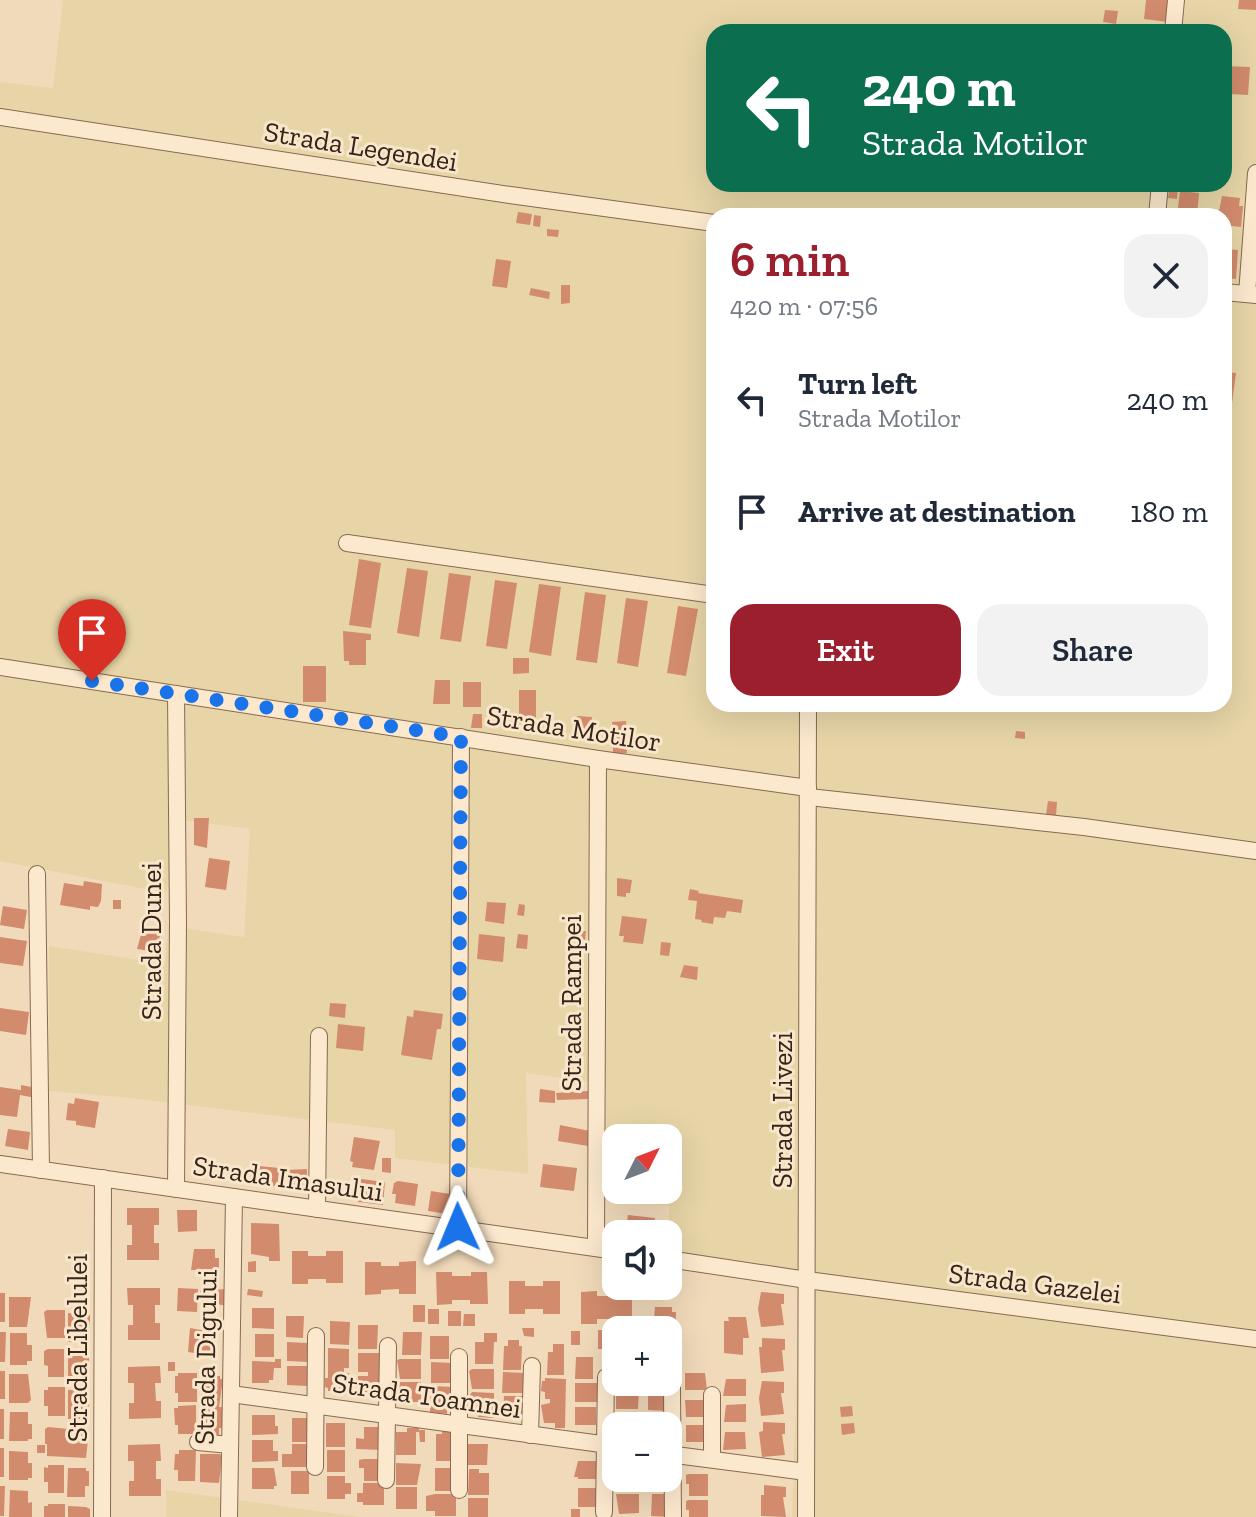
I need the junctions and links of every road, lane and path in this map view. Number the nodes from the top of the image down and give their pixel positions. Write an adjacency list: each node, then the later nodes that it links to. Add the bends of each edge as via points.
1 (1176, 0): 2 (street)
2 (1174, 24)
3 (0, 117): 5 (street, Strada Legendei)
4 (1256, 173): 7 (street)
5 (706, 222)
6 (1232, 293): 7 (street)
7 (1252, 294)
8 (347, 543): 9 (street)
9 (706, 594)
10 (0, 667): 11 (street, Strada Motilor)
11 (176, 694): 13 (street, Strada Motilor); 22 (street, Strada Dunei)
12 (808, 712): 15 (street, Strada Livezi)
13 (461, 737): 14 (street, Strada Motilor); 25 (street)
14 (598, 759): 15 (street, Strada Motilor); 26 (street, Strada Rampei)
15 (809, 792): 16 (street, Strada Motilor); 29 (street, Strada Livezi)
16 (1256, 851)
17 (37, 874): 20 (street)
18 (319, 1036): 24 (street)
19 (0, 1164): 20 (street, Strada Imasului)
20 (41, 1170): 21 (street, Strada Imasului)
21 (103, 1178): 22 (street, Strada Imasului); 53 (street, Strada Libelulei)
22 (176, 1189): 23 (street, Strada Imasului)
23 (234, 1197): 24 (street, Strada Imasului); 35 (street, Strada Digului)
24 (317, 1209): 25 (street, Strada Imasului)
25 (458, 1227): 26 (street, Strada Imasului)
26 (596, 1248): 27 (street, Strada Imasului)
27 (602, 1249)
28 (682, 1261): 29 (street)
29 (807, 1280): 31 (street, Strada Gazelei); 47 (street, Strada Livezi)
30 (316, 1336): 37 (street)
31 (1256, 1339)
32 (388, 1346): 38 (street)
33 (459, 1357): 39 (street)
34 (532, 1366): 40 (street)
35 (231, 1394): 37 (street, Strada Toamnei); 42 (street, Strada Digului)
36 (712, 1395): 45 (street)
37 (316, 1406): 38 (street, Strada Toamnei); 46 (street)
38 (388, 1416): 39 (street, Strada Toamnei); 48 (street)
39 (460, 1425): 40 (street, Strada Toamnei); 49 (street)
40 (530, 1435): 43 (street, Strada Toamnei)
41 (198, 1442): 42 (street)
42 (230, 1445): 54 (street, Strada Digului)
43 (602, 1445)
44 (682, 1455): 45 (street)
45 (712, 1459): 47 (street)
46 (315, 1467)
47 (806, 1472): 56 (street, Strada Livezi)
48 (386, 1480)
49 (459, 1490)
50 (606, 1492): 52 (street)
51 (672, 1492): 55 (street)
52 (604, 1512)
53 (102, 1517)
54 (229, 1517)
55 (673, 1517)
56 (806, 1517)

